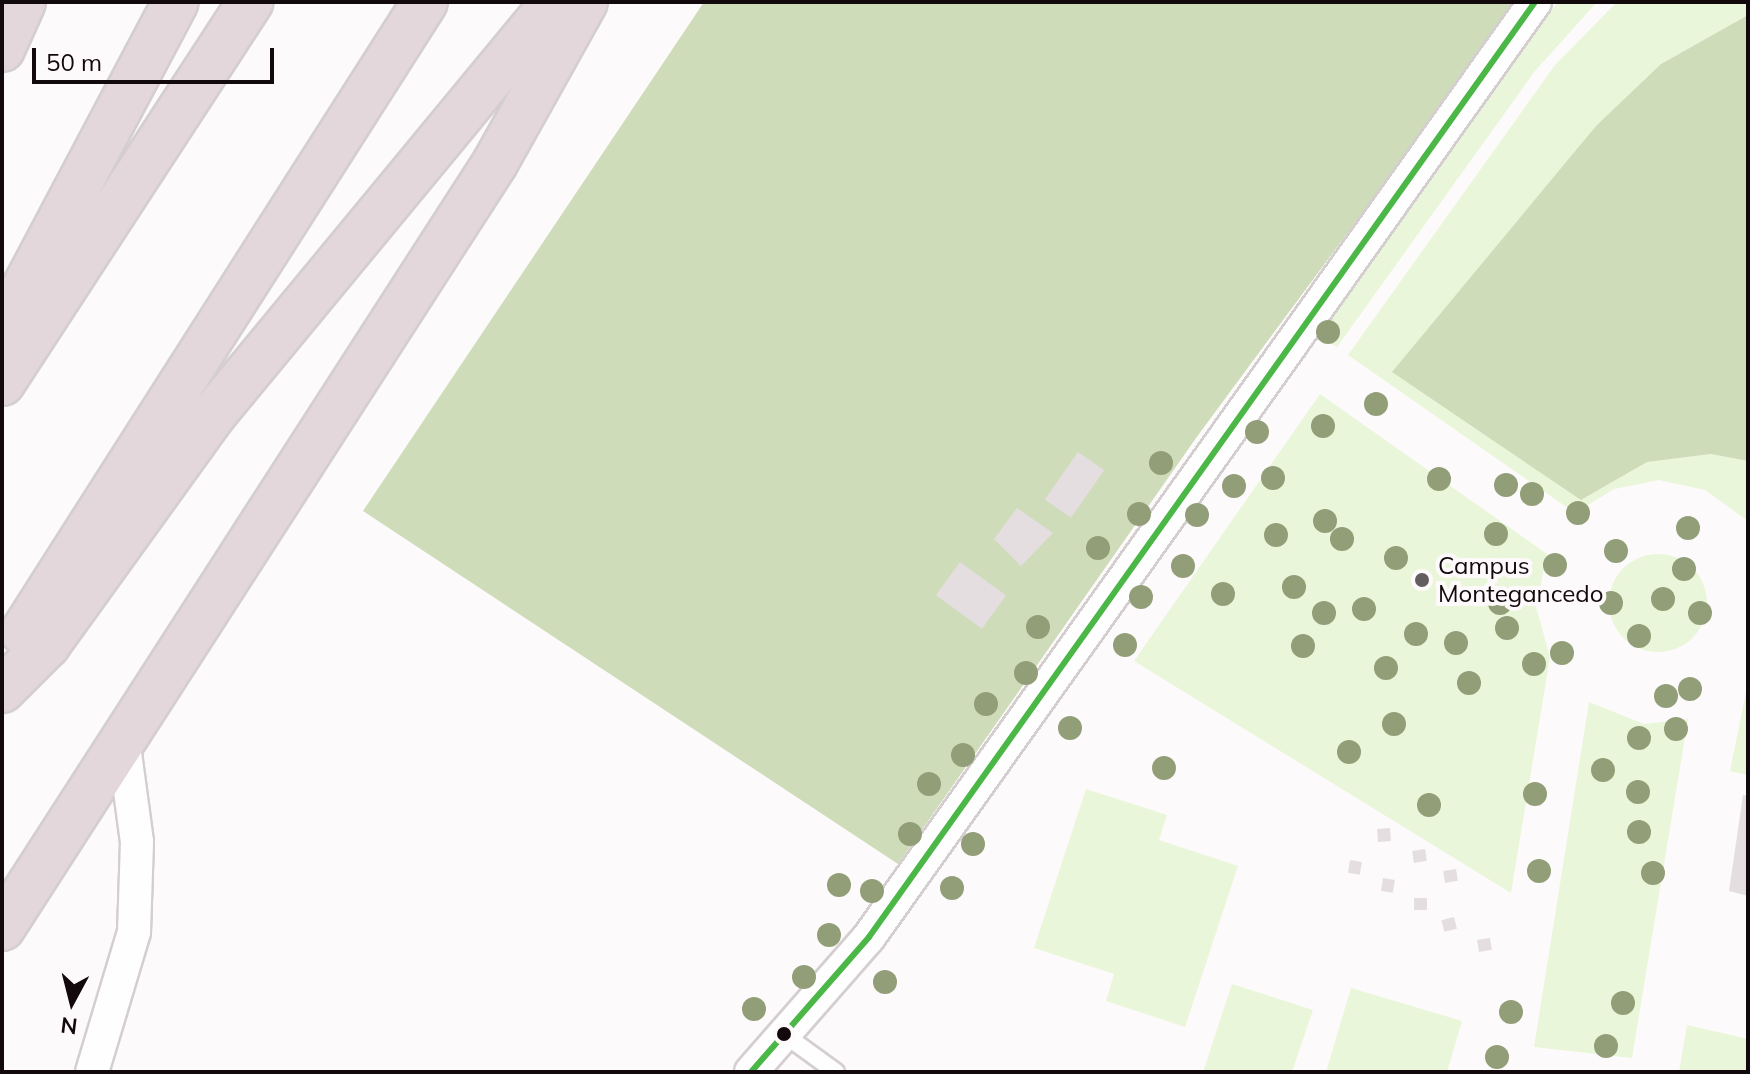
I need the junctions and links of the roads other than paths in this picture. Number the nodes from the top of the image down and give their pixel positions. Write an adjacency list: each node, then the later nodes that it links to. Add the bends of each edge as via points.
1 (23, 2): 8 (highway)
2 (176, 2): 9 (highway)
3 (250, 2): 10 (highway)
4 (425, 2): 11 (highway)
5 (554, 2): 12 (highway, via 212,416 47,645)
6 (585, 2): 13 (highway, via 495,163)
7 (1535, 2): 15 (street, via 869,937)
8 (2, 49)
9 (2, 330)
10 (2, 383)
11 (2, 664)
12 (2, 690)
13 (124, 746): 14 (highway); 16 (street, via 137,842 134,932)
14 (2, 928)
15 (785, 1035): 17 (street); 18 (lane)
16 (92, 1072)
17 (751, 1072)
18 (836, 1072)

